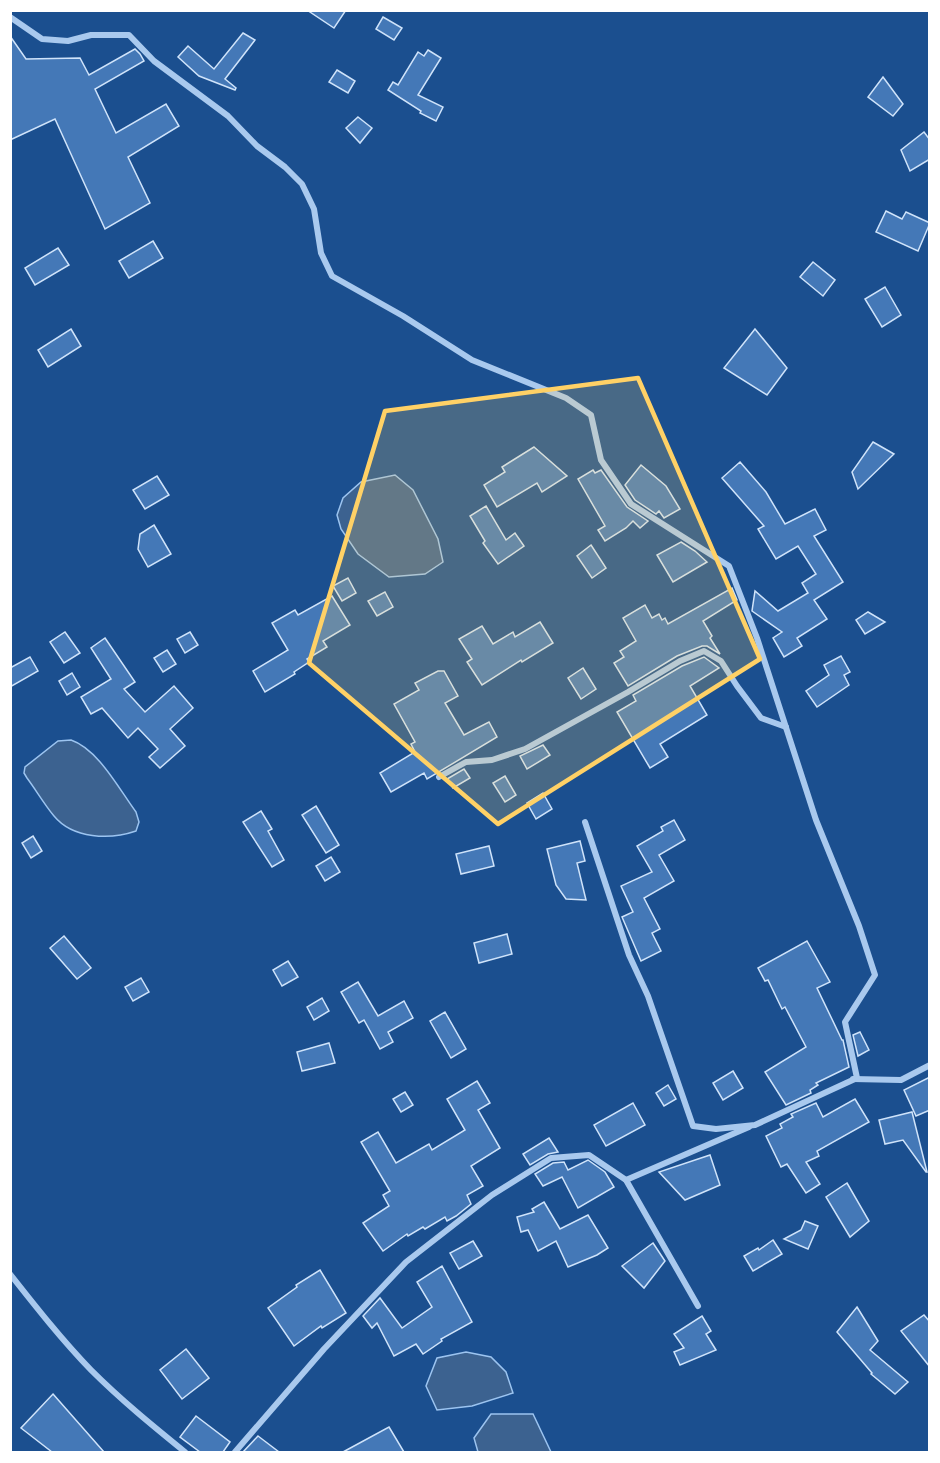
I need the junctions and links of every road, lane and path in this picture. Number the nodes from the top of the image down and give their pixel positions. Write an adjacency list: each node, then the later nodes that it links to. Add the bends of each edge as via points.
1 (10, 17): 2 (street, via 42,39 68,41 91,35 129,34 154,61 228,116 302,184 314,209 321,253 332,276 472,360 566,398 591,414 601,460 631,504 729,566)
2 (786, 728): 3 (street, via 761,718 722,661 704,651 525,749 492,760 466,762); 4 (street, via 875,975 845,1022 857,1078 755,1125 716,1129 693,1126 648,996 629,955)
3 (439, 777)
4 (585, 822)
5 (930, 1065): 6 (street, via 901,1080 851,1079)
6 (626, 1180): 8 (street); 10 (street, via 590,1155 551,1158 492,1195 406,1262 324,1349)
7 (10, 1274): 9 (street, via 91,1370)
8 (698, 1306)
9 (186, 1452)
10 (236, 1452)

